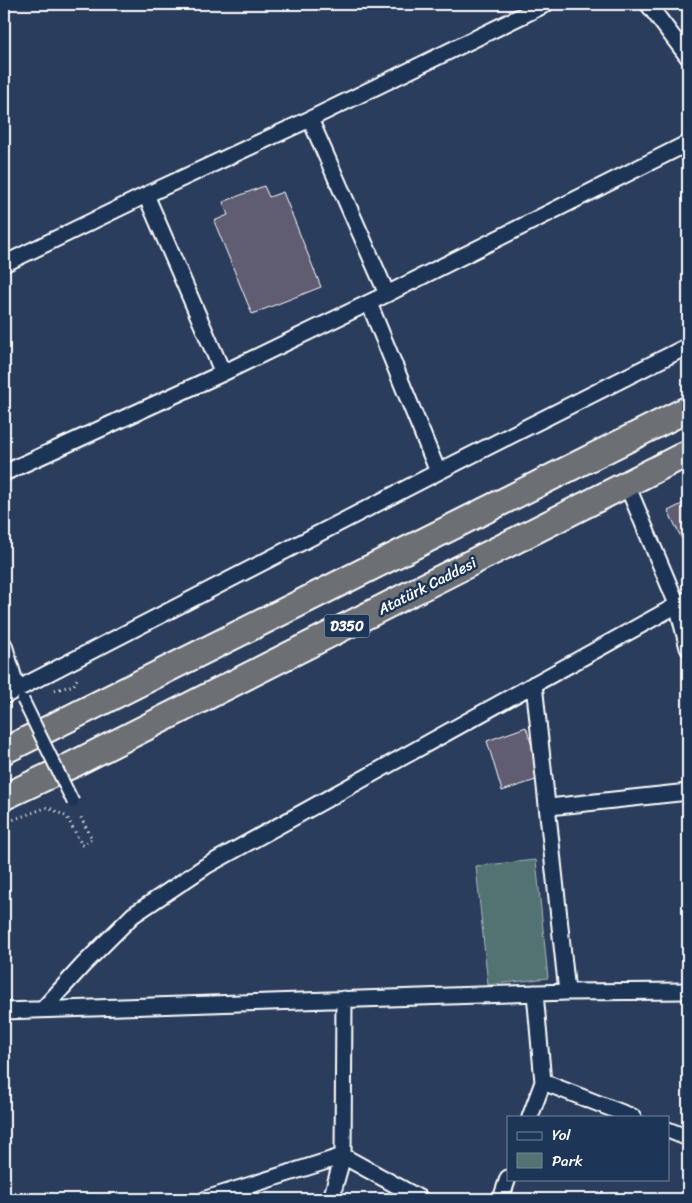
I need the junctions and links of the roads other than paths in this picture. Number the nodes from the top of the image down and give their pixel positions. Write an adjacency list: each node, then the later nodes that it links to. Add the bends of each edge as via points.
1 (546, 4): 4 (street)
2 (648, 4): 3 (street)
3 (688, 57)
4 (310, 119): 6 (street); 8 (street)
5 (688, 143): 8 (street)
6 (146, 195): 7 (street); 11 (street)
7 (4, 264)
8 (387, 294): 9 (street)
9 (370, 302): 11 (street); 14 (street)
10 (688, 346): 14 (street)
11 (223, 373): 15 (street)
12 (688, 409): 22 (highway, D350)
13 (688, 453): 16 (highway, Atatürk Caddesi / D350)
14 (438, 472): 21 (street)
15 (4, 473)
16 (627, 485): 17 (street); 24 (highway, Atatürk Caddesi / D350)
17 (683, 602): 19 (street); 20 (street)
18 (4, 645): 21 (street)
19 (688, 648)
20 (534, 684): 26 (street); 31 (street, via 206,866 133,914)
21 (15, 695): 25 (street, bridge)
22 (4, 751)
23 (688, 792): 26 (street)
24 (4, 797)
25 (73, 802)
26 (548, 807): 28 (street)
27 (688, 991): 28 (street)
28 (567, 992): 29 (street)
29 (535, 993): 30 (street); 33 (street)
30 (344, 999): 31 (street); 38 (street)
31 (42, 1009): 32 (street)
32 (4, 1011)
33 (543, 1082): 34 (street); 35 (street)
34 (530, 1116)
35 (630, 1116)
36 (670, 1131): 37 (street)
37 (688, 1138)
38 (343, 1156): 40 (street); 41 (street); 42 (street)
39 (507, 1180): 43 (street)
40 (206, 1199)
41 (331, 1199)
42 (421, 1199)
43 (500, 1199)

